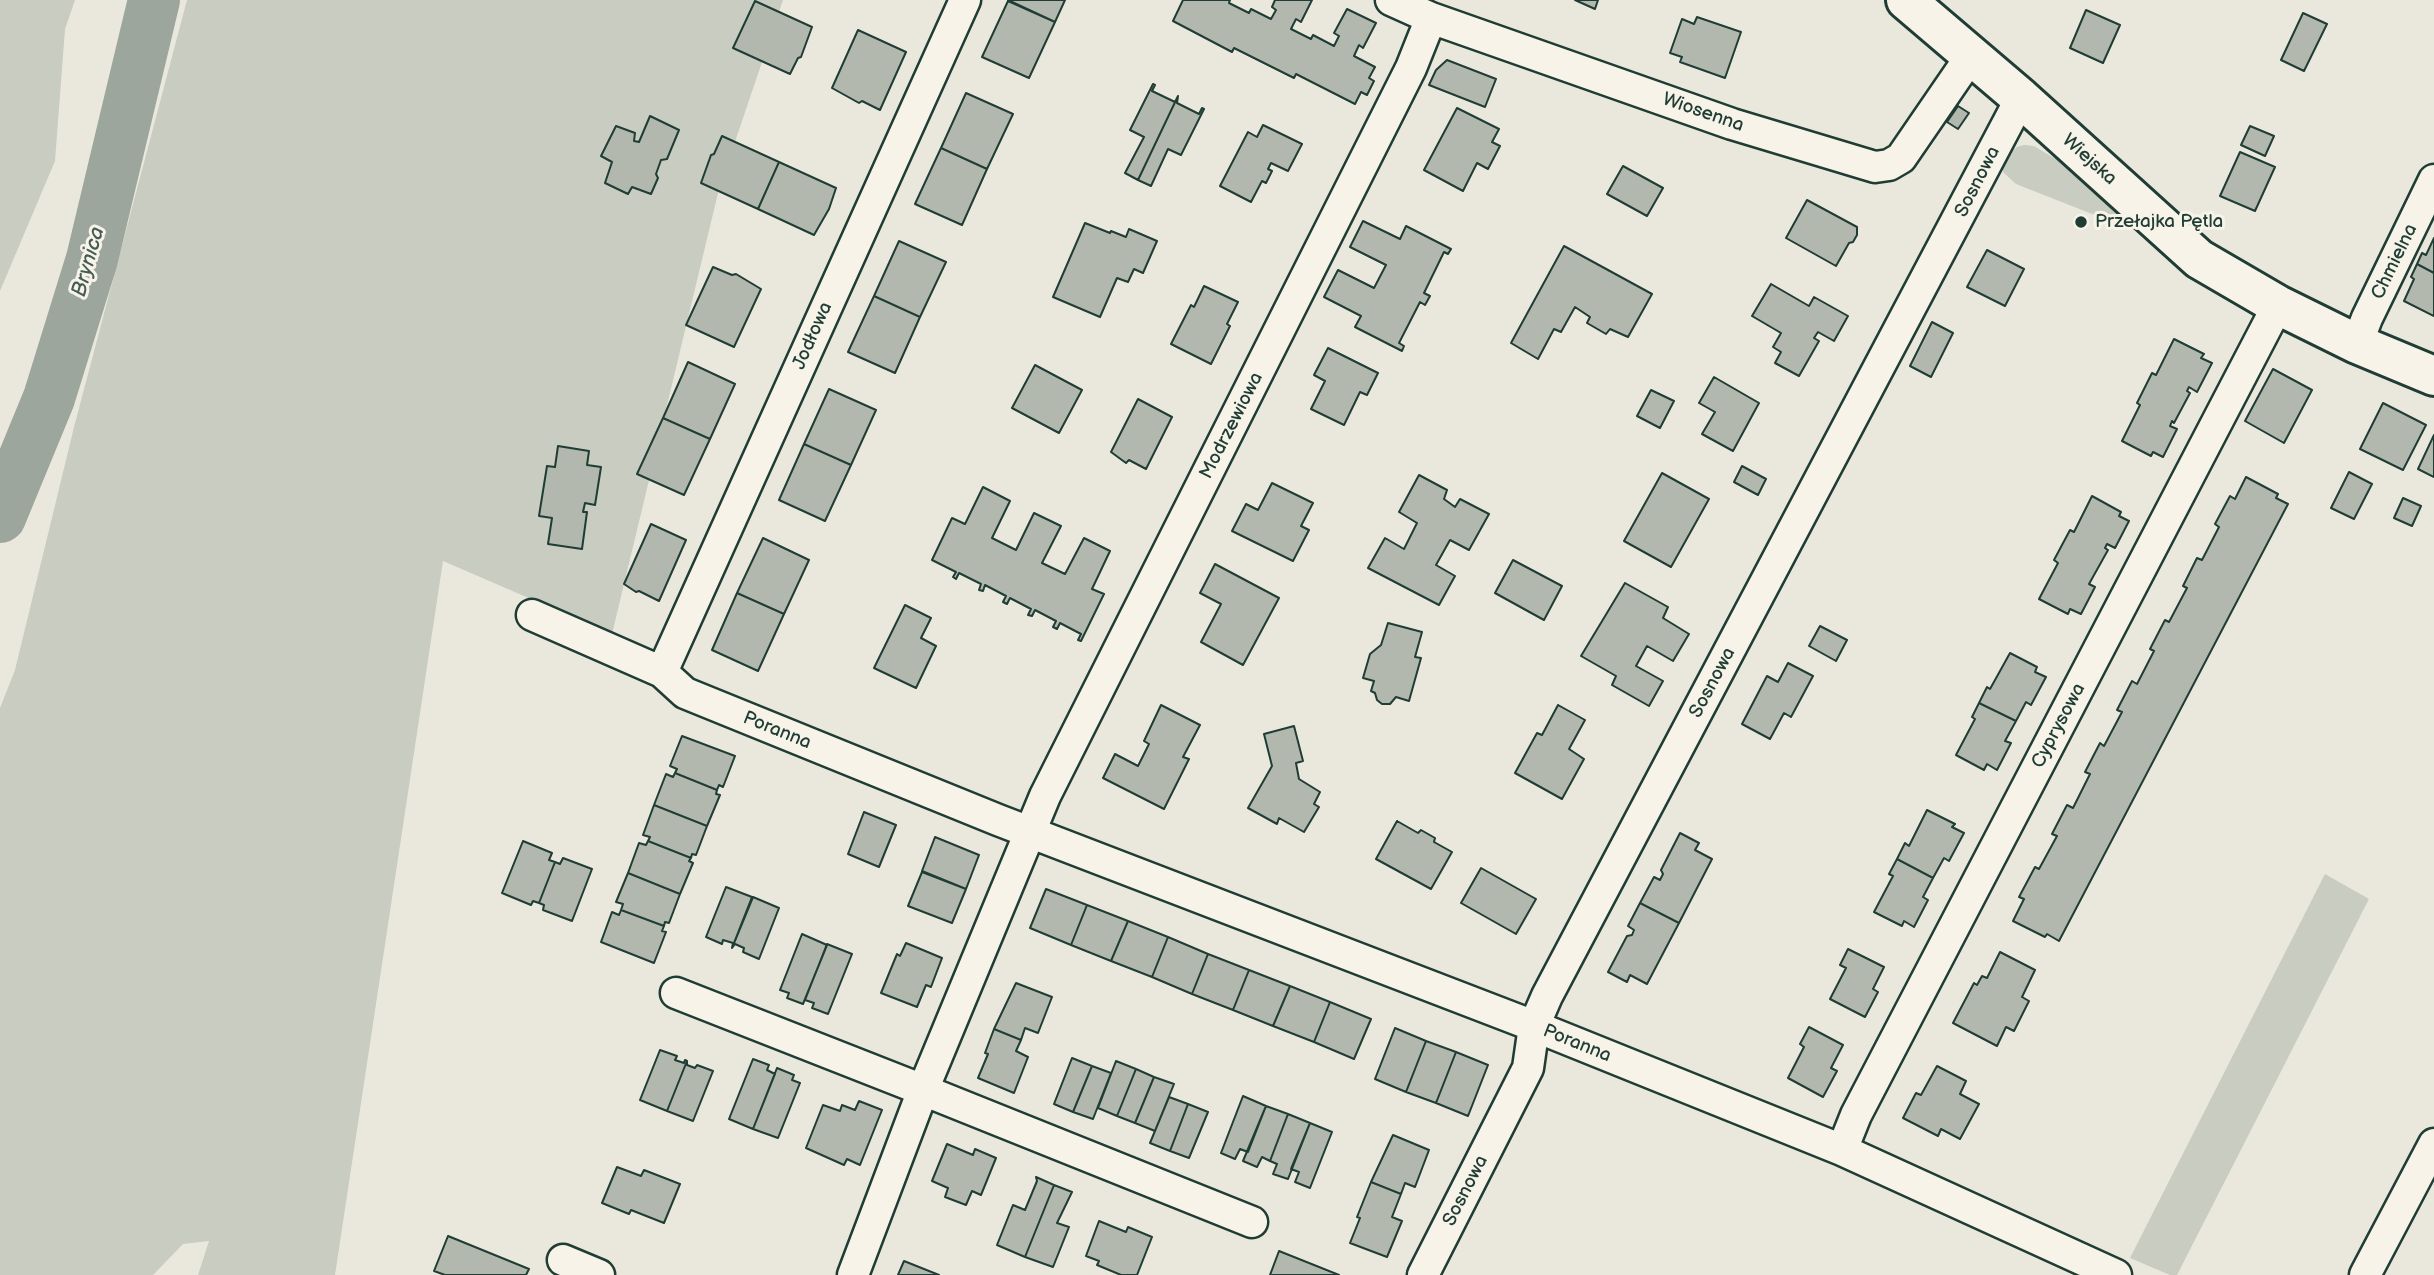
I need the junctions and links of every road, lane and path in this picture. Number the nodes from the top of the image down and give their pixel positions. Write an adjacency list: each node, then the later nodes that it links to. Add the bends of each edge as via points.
1 (965, 0): 12 (street, Jodłowa)
2 (1391, 0): 4 (street, Wiosenna)
3 (1906, 0): 5 (street, Wiejska)
4 (1430, 18): 5 (street, Wiosenna, via 1732,124 1875,167 1901,158); 13 (street, Modrzewiowa, via 1411,68)
5 (1971, 56): 6 (street, Wiejska)
6 (2021, 98): 8 (street, Wiejska, via 2199,259); 15 (street, Sosnowa)
7 (2434, 180): 9 (street, Chmielna)
8 (2278, 305): 9 (street, Wiejska); 18 (street, Cyprysowa, via 1856,1115)
9 (2357, 344): 10 (street, Wiejska)
10 (2434, 376)
11 (532, 615): 12 (street, Poranna)
12 (663, 672): 13 (street, Poranna, via 685,693)
13 (1030, 833): 15 (street, Poranna); 16 (street)
14 (676, 993): 16 (street)
15 (1534, 1026): 18 (street, Poranna); 23 (street, Sosnowa, via 1528,1068)
16 (923, 1090): 19 (street); 22 (street)
17 (2434, 1144): 25 (street)
18 (1842, 1150): 24 (street, Poranna)
19 (1252, 1223)
20 (563, 1260): 21 (street)
21 (600, 1275)
22 (853, 1275)
23 (1423, 1275)
24 (2116, 1275)
25 (2365, 1275)

